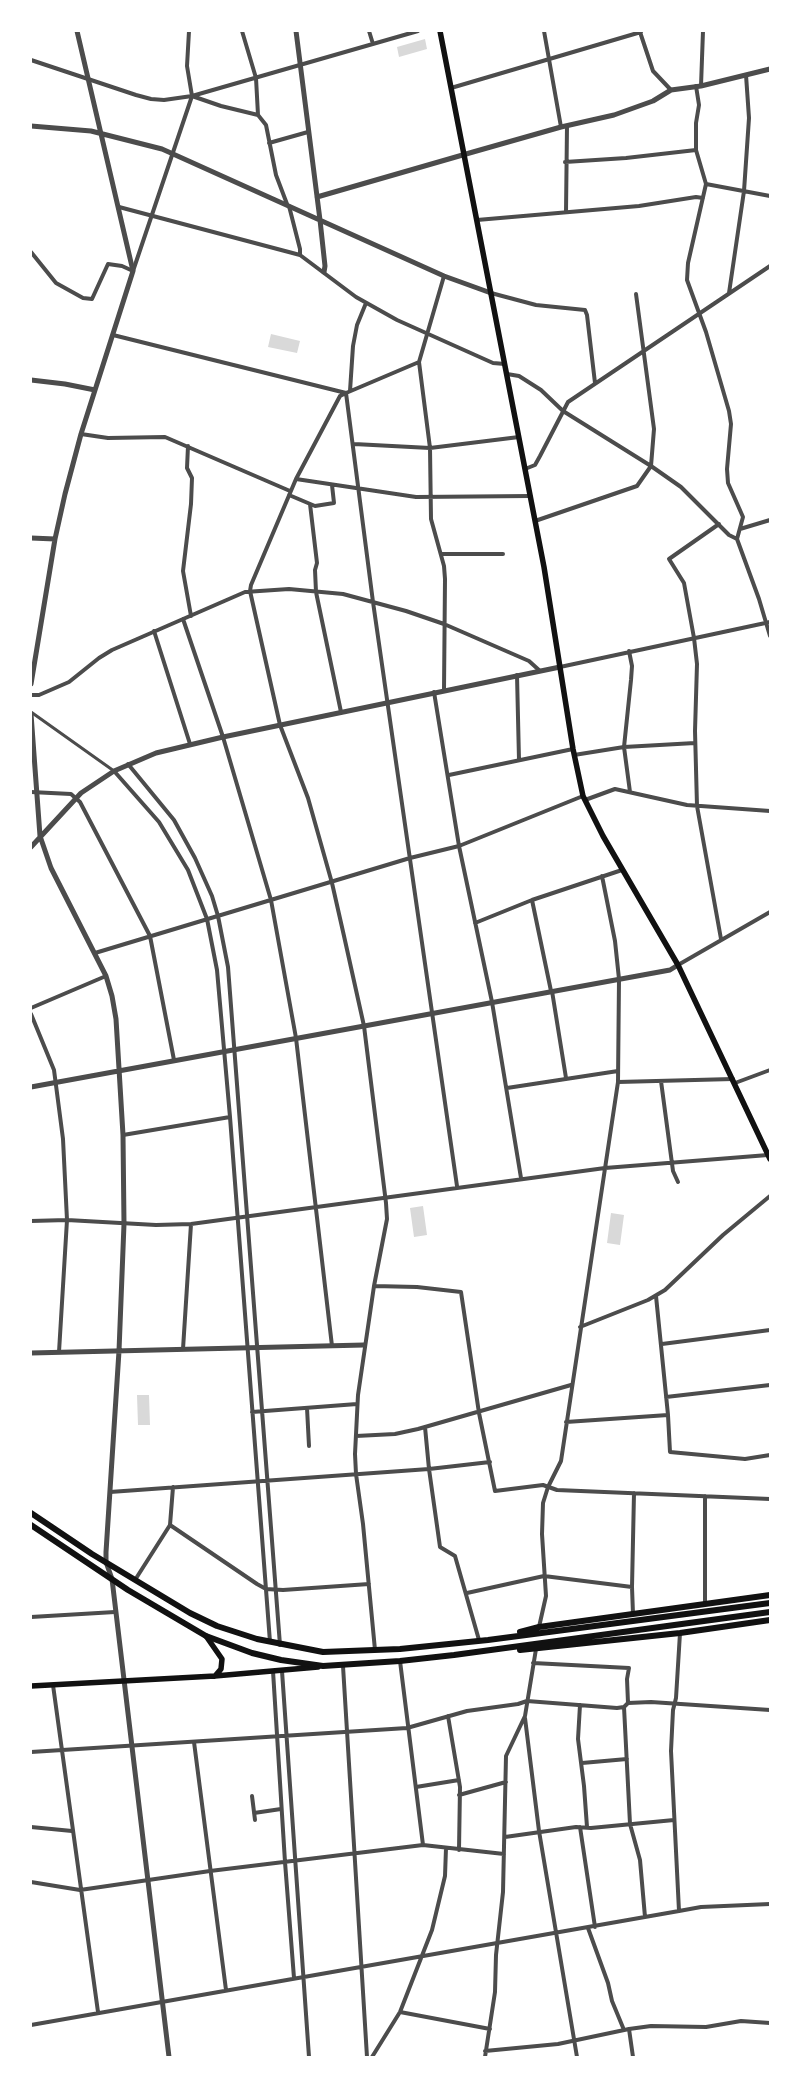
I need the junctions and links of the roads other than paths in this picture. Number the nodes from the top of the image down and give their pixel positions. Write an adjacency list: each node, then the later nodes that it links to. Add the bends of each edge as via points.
1 (77, 31): 18 (street)
2 (189, 31): 22 (street, via 187,66)
3 (242, 31): 17 (street)
4 (296, 31): 14 (street)
5 (369, 31): 11 (street)
6 (418, 31): 11 (street)
7 (440, 31): 20 (main road)
8 (544, 31): 13 (street)
9 (703, 31): 19 (street)
10 (640, 32): 13 (street); 21 (street, via 653,71)
11 (373, 44): 14 (street)
12 (31, 60): 18 (street)
13 (549, 60): 20 (street); 25 (street)
14 (300, 66): 17 (street); 26 (street)
15 (770, 69): 16 (street)
16 (746, 75): 19 (street); 34 (street, via 749,118)
17 (256, 78): 22 (street); 23 (street)
18 (88, 79): 22 (street, via 151,99); 27 (street)
19 (699, 86): 21 (street); 29 (street)
20 (451, 88): 31 (main road)
21 (671, 90): 25 (street, via 653,101 614,116)
22 (192, 96): 23 (street); 30 (street)
23 (258, 115): 28 (street, via 266,125)
24 (31, 126): 27 (street)
25 (564, 127): 31 (street); 32 (street)
26 (308, 132): 28 (street); 36 (street)
27 (101, 133): 30 (street); 39 (street)
28 (270, 143): 38 (street, via 276,175)
29 (696, 150): 32 (street); 33 (street)
30 (173, 154): 38 (street); 41 (street)
31 (464, 154): 36 (street); 43 (main road)
32 (566, 162): 40 (street)
33 (706, 184): 34 (street); 37 (street)
34 (744, 191): 35 (street); 51 (street)
35 (770, 196)
36 (317, 197): 42 (street)
37 (703, 198): 40 (street); 54 (street, via 686,271)
38 (288, 205): 42 (street); 45 (street)
39 (119, 207): 41 (street); 47 (street)
40 (566, 212): 43 (street)
41 (152, 217): 45 (street); 47 (street)
42 (320, 220): 48 (street); 49 (street)
43 (476, 220): 50 (main road)
44 (31, 252): 47 (street, via 56,283 83,298 92,299 108,264)
45 (300, 255): 48 (street)
46 (770, 266): 51 (street)
47 (134, 271): 56 (street)
48 (324, 272): 53 (street)
49 (444, 276): 50 (street); 55 (street)
50 (491, 293): 59 (main road); 62 (street, via 536,305 585,310)
51 (729, 293): 54 (street)
52 (636, 294): 57 (street)
53 (366, 303): 55 (street); 64 (street, via 357,325)
54 (698, 314): 57 (street); 83 (street, via 729,411 728,483 743,517)
55 (426, 335): 58 (street); 59 (street, via 493,363)
56 (113, 336): 63 (street); 64 (street)
57 (643, 351): 62 (street); 71 (street, via 654,428)
58 (419, 362): 64 (street); 70 (street)
59 (505, 364): 60 (main road)
60 (507, 374): 65 (street, via 519,376 541,390); 67 (main road)
61 (31, 380): 63 (street)
62 (595, 383): 65 (street, via 568,402)
63 (95, 390): 66 (street)
64 (348, 392): 68 (street); 73 (street, via 340,396)
65 (562, 411): 71 (street); 72 (street, via 540,456 534,465)
66 (81, 434): 69 (street, via 108,438 165,437); 85 (street)
67 (519, 437): 70 (street); 72 (main road)
68 (354, 444): 70 (street); 75 (street)
69 (188, 446): 76 (street); 92 (street, via 191,504 183,571)
70 (430, 448): 78 (street)
71 (651, 466): 81 (street, via 637,486); 82 (street, via 681,487)
72 (525, 469): 77 (main road)
73 (296, 479): 74 (street); 76 (street)
74 (332, 485): 75 (street); 79 (street, via 334,503)
75 (360, 489): 78 (street); 91 (street)
76 (289, 493): 79 (street); 89 (street)
77 (530, 496): 78 (street); 81 (main road)
78 (431, 498): 87 (street, via 431,519)
79 (310, 504): 90 (street, via 317,564)
80 (770, 520): 83 (street)
81 (534, 521): 100 (main road)
82 (719, 524): 86 (street); 98 (street, via 669,559 684,583)
83 (740, 529): 86 (street)
84 (31, 538): 85 (street)
85 (55, 539): 103 (street)
86 (737, 540): 94 (street)
87 (441, 554): 88 (street); 95 (street, via 445,579)
88 (503, 554)
89 (250, 590): 90 (street, via 289,588); 92 (street); 110 (street)
90 (316, 592): 91 (street, via 343,594); 108 (street)
91 (373, 602): 95 (street); 107 (street)
92 (191, 616): 93 (street)
93 (183, 619): 96 (street); 111 (street)
94 (768, 622): 97 (street); 98 (street)
95 (444, 624): 101 (street, via 529,661); 104 (street)
96 (154, 631): 106 (street, via 98,658 70,682 39,695); 113 (street)
97 (770, 636)
98 (694, 638): 99 (street); 112 (street, via 697,664)
99 (629, 651): 100 (street); 114 (street, via 632,666)
100 (560, 667): 101 (street); 115 (main road)
101 (540, 671): 102 (street)
102 (516, 676): 104 (street); 116 (street)
103 (31, 684)
104 (444, 690): 105 (street)
105 (434, 692): 107 (street); 119 (street)
106 (31, 695)
107 (388, 702): 108 (street); 129 (street)
108 (341, 712): 110 (street)
109 (31, 713): 118 (street); 120 (street)
110 (280, 725): 111 (street); 132 (street, via 308,798)
111 (223, 737): 113 (street); 133 (street)
112 (695, 743): 114 (street); 124 (street)
113 (190, 744): 117 (street)
114 (624, 747): 115 (street); 121 (street)
115 (573, 752): 116 (street); 123 (main road)
116 (519, 760): 119 (street)
117 (128, 764): 118 (street); 136 (street, via 174,820 195,858)
118 (114, 771): 122 (street); 137 (street, via 160,822 194,883)
119 (448, 775): 127 (street)
120 (34, 792): 122 (street); 126 (street)
121 (630, 792): 123 (street, via 615,789); 124 (street)
122 (76, 797): 126 (street); 139 (street)
123 (584, 798): 127 (street); 130 (main road)
124 (697, 806): 125 (street); 140 (street)
125 (770, 811)
126 (40, 836): 128 (street); 141 (street, via 51,868)
127 (459, 846): 129 (street); 138 (street)
128 (31, 847)
129 (410, 858): 132 (street); 149 (street)
130 (622, 870): 131 (street); 142 (main road)
131 (602, 876): 134 (street); 144 (street)
132 (332, 882): 133 (street); 150 (street)
133 (271, 900): 136 (street); 151 (street)
134 (532, 900): 138 (street); 145 (street)
135 (770, 912): 140 (street)
136 (218, 916): 137 (street); 152 (street, via 228,967)
137 (207, 919): 139 (street); 153 (street, via 217,970)
138 (476, 923): 146 (street)
139 (150, 936): 141 (street); 154 (street)
140 (721, 939): 142 (street)
141 (95, 953): 143 (street)
142 (678, 965): 144 (street, via 670,970); 160 (main road)
143 (106, 976): 147 (street); 155 (street, via 116,1019)
144 (619, 978): 145 (street); 156 (street)
145 (552, 991): 146 (street); 158 (street)
146 (492, 1002): 149 (street); 164 (street)
147 (31, 1008)
148 (31, 1014): 161 (street)
149 (431, 1014): 150 (street); 172 (street)
150 (364, 1026): 151 (street); 174 (street)
151 (296, 1038): 152 (street); 175 (street)
152 (236, 1049): 153 (street); 176 (street)
153 (225, 1051): 154 (street); 165 (street)
154 (174, 1060): 155 (street)
155 (120, 1070): 161 (street); 166 (street)
156 (618, 1070): 158 (street); 162 (street)
157 (770, 1070): 160 (street)
158 (566, 1078): 164 (street)
159 (662, 1081): 160 (street); 162 (street); 168 (street)
160 (734, 1081): 167 (main road)
161 (56, 1082): 163 (street); 178 (street)
162 (618, 1082): 169 (street)
163 (31, 1087)
164 (507, 1088): 170 (street)
165 (230, 1117): 166 (street); 177 (street)
166 (123, 1135): 180 (street)
167 (769, 1157): 168 (street)
168 (672, 1162): 169 (street); 171 (street)
169 (605, 1168): 170 (street); 184 (street)
170 (521, 1178): 172 (street)
171 (678, 1182)
172 (457, 1186): 174 (street)
173 (770, 1196): 183 (street)
174 (385, 1197): 175 (street); 182 (street, via 388,1219)
175 (316, 1207): 176 (street); 188 (street)
176 (248, 1216): 177 (street); 190 (street)
177 (238, 1217): 181 (street); 189 (street)
178 (67, 1220): 179 (street); 180 (street); 193 (street)
179 (31, 1221)
180 (124, 1224): 181 (street); 192 (street)
181 (191, 1224): 191 (street)
182 (374, 1286): 187 (street); 202 (street, via 461,1292)
183 (656, 1296): 184 (street); 186 (street)
184 (580, 1327): 196 (street)
185 (770, 1330): 186 (street)
186 (662, 1344): 197 (street)
187 (364, 1345): 188 (street); 198 (street)
188 (332, 1346): 190 (street)
189 (247, 1348): 190 (street); 191 (street); 201 (street)
190 (258, 1348): 200 (street)
191 (183, 1349): 192 (street)
192 (119, 1351): 193 (street); 216 (street)
193 (59, 1352): 194 (street)
194 (31, 1353)
195 (770, 1385): 197 (street)
196 (571, 1386): 202 (street); 204 (street)
197 (666, 1397): 203 (street)
198 (357, 1404): 199 (street); 206 (street)
199 (306, 1408): 200 (street); 207 (street)
200 (262, 1411): 201 (street); 213 (street)
201 (252, 1412): 212 (street)
202 (479, 1413): 205 (street); 209 (street)
203 (668, 1415): 204 (street); 208 (street, via 670,1452 745,1459)
204 (566, 1422): 215 (street, via 561,1461)
205 (425, 1427): 206 (street, via 395,1434); 210 (street)
206 (356, 1436): 211 (street)
207 (310, 1446)
208 (770, 1455)
209 (490, 1462): 210 (street); 215 (street, via 495,1491)
210 (429, 1469): 211 (street); 231 (street, via 440,1547 456,1556)
211 (356, 1474): 213 (street); 227 (street)
212 (258, 1480): 213 (street); 214 (street); 229 (street)
213 (268, 1480): 230 (street)
214 (173, 1487): 216 (street); 222 (street)
215 (548, 1487): 217 (street); 224 (street, via 542,1534)
216 (110, 1492): 223 (street)
217 (634, 1493): 218 (street); 228 (street)
218 (705, 1496): 219 (street); 233 (street)
219 (770, 1499)
220 (31, 1513): 223 (main road)
221 (31, 1525): 225 (main road)
222 (170, 1525): 226 (street); 229 (street)
223 (106, 1562): 225 (street); 226 (main road)
224 (544, 1576): 228 (street); 231 (street); 240 (street, via 546,1596)
225 (112, 1579): 235 (street); 242 (main road)
226 (135, 1580): 245 (main road, via 190,1614)
227 (369, 1584): 230 (street); 248 (street)
228 (632, 1586): 237 (street)
229 (266, 1589): 230 (street); 245 (street)
230 (276, 1590): 246 (street)
231 (467, 1593): 243 (street)
232 (770, 1595): 233 (main road)
233 (705, 1603): 237 (main road)
234 (770, 1603): 244 (main road)
235 (115, 1612): 238 (street); 257 (street)
236 (770, 1612): 249 (main road)
237 (633, 1614): 240 (main road)
238 (31, 1617)
239 (770, 1620): 241 (main road)
240 (540, 1627): 244 (main road)
241 (680, 1633): 247 (main road); 262 (street)
242 (206, 1636): 252 (main road, via 252,1653); 256 (main road, via 222,1659 222,1669)
243 (480, 1640): 244 (main road); 248 (main road)
244 (488, 1640)
245 (270, 1642): 246 (main road)
246 (280, 1645): 248 (main road, via 323,1652)
247 (536, 1649): 249 (main road); 251 (street)
248 (375, 1650)
249 (454, 1655): 250 (main road)
250 (400, 1661): 253 (main road); 268 (street)
251 (533, 1664): 260 (street); 261 (street, via 629,1668)
252 (323, 1666): 253 (main road); 254 (main road)
253 (343, 1666): 269 (street)
254 (282, 1671): 255 (main road); 270 (street)
255 (273, 1672): 256 (main road); 271 (street)
256 (215, 1676): 257 (main road)
257 (123, 1682): 258 (main road); 273 (street)
258 (53, 1685): 259 (main road); 274 (street)
259 (31, 1686)
260 (527, 1701): 263 (street); 266 (street); 267 (street)
261 (628, 1703): 262 (street); 264 (street)
262 (674, 1703): 265 (street); 286 (street, via 671,1750)
263 (580, 1705): 264 (street); 277 (street, via 578,1739)
264 (624, 1707): 276 (street)
265 (770, 1710)
266 (448, 1716): 268 (street); 278 (street)
267 (525, 1716): 279 (street, via 506,1756); 292 (street)
268 (408, 1728): 269 (street); 280 (street)
269 (346, 1732): 270 (street); 297 (street)
270 (287, 1736): 271 (street); 299 (street)
271 (277, 1737): 272 (street); 283 (street)
272 (194, 1742): 273 (street); 301 (street)
273 (131, 1746): 274 (street); 302 (street)
274 (61, 1750): 275 (street); 291 (street)
275 (31, 1752)
276 (627, 1759): 277 (street); 287 (street)
277 (582, 1764): 290 (street)
278 (459, 1780): 280 (street); 281 (street)
279 (506, 1782): 281 (street); 293 (street)
280 (416, 1786): 294 (street)
281 (459, 1795): 296 (street)
282 (252, 1796): 284 (street)
283 (281, 1809): 284 (street); 300 (street)
284 (254, 1813): 285 (street)
285 (256, 1820)
286 (674, 1820): 287 (street); 306 (street)
287 (630, 1824): 290 (street); 307 (street, via 640,1860)
288 (31, 1827): 291 (street)
289 (580, 1827): 290 (street); 292 (street); 308 (street)
290 (587, 1827)
291 (72, 1830): 304 (street)
292 (540, 1831): 293 (street); 310 (street)
293 (505, 1837): 298 (street)
294 (423, 1845): 295 (street); 297 (street)
295 (446, 1848): 296 (street); 312 (street, via 446,1876)
296 (459, 1850): 298 (street)
297 (354, 1854): 299 (street); 313 (street)
298 (504, 1854): 311 (street)
299 (296, 1860): 300 (street); 314 (street)
300 (284, 1862): 301 (street); 315 (street)
301 (210, 1871): 302 (street); 316 (street)
302 (147, 1880): 304 (street); 317 (street)
303 (31, 1882): 304 (street)
304 (80, 1890): 318 (street)
305 (770, 1904): 306 (street)
306 (679, 1911): 307 (street)
307 (645, 1917): 308 (street)
308 (595, 1927): 309 (street)
309 (588, 1928): 310 (street); 323 (street, via 612,2001)
310 (557, 1933): 311 (street); 324 (street)
311 (498, 1942): 312 (street); 322 (street)
312 (423, 1957): 313 (street); 319 (street)
313 (361, 1967): 314 (street); 328 (street)
314 (304, 1977): 315 (street); 327 (street)
315 (294, 1978): 316 (street)
316 (226, 1990): 317 (street)
317 (162, 2001): 318 (street); 326 (street)
318 (98, 2012): 321 (street)
319 (400, 2012): 322 (street); 329 (street)
320 (770, 2023): 323 (street, via 741,2021 706,2027)
321 (31, 2024)
322 (490, 2028): 325 (street)
323 (626, 2029): 324 (street); 332 (street)
324 (574, 2040): 325 (street); 331 (street)
325 (485, 2051): 330 (street)
326 (169, 2057)
327 (310, 2057)
328 (367, 2057)
329 (372, 2057)
330 (485, 2057)
331 (577, 2057)
332 (633, 2057)

